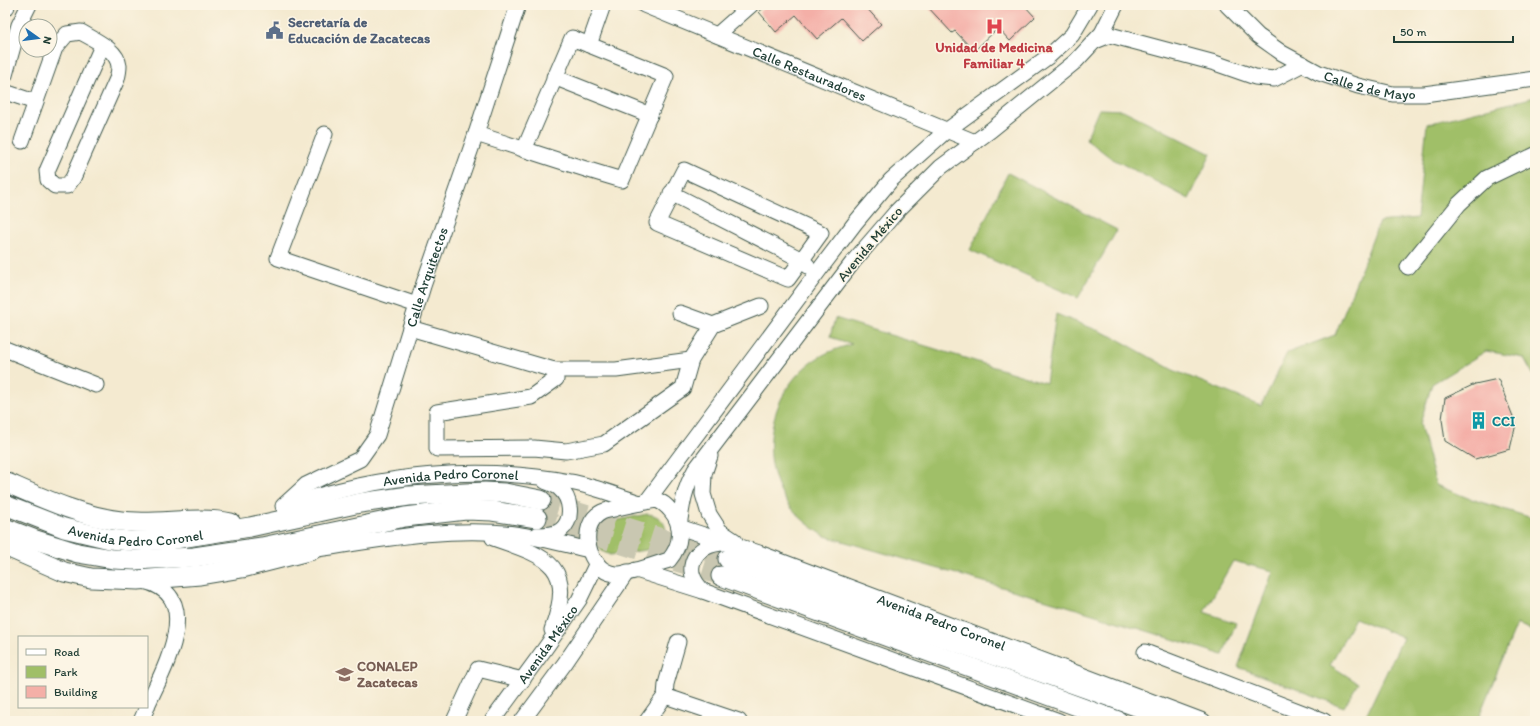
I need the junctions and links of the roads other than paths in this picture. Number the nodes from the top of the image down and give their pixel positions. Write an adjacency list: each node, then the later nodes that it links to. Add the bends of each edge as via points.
1 (29, 5): 14 (street, via 19,25)
2 (518, 5): 22 (street, Calle Arquitectos)
3 (604, 5): 12 (street)
4 (644, 5): 9 (street, Calle Restauradores)
5 (751, 5): 9 (street)
6 (1090, 5): 20 (street, Avenida México, via 1072,35 1049,56)
7 (1116, 5): 10 (street, Avenida México, via 1102,33)
8 (1227, 5): 13 (street, Calle 2 de Mayo, via 1258,36)
9 (717, 35): 20 (street, Calle Restauradores)
10 (1095, 41): 13 (street, via 1110,35 1215,63 1255,77 1274,79); 24 (street, Avenida México, via 1076,61)
11 (102, 46): 11 (street, via 113,52 119,65 117,79 74,178 67,186 55,186 48,180 47,171); 18 (street, via 81,32 67,34 55,48)
12 (589, 46): 15 (street, via 572,38); 19 (street, via 666,76)
13 (1303, 64): 16 (street, Calle 2 de Mayo, via 1319,73 1393,94 1424,94)
14 (5, 75)
15 (554, 77): 19 (street); 25 (street)
16 (1535, 79)
17 (5, 92): 18 (street)
18 (35, 102): 23 (street)
19 (650, 115): 25 (street, via 622,180)
20 (946, 131): 24 (street, Calle Restauradores); 30 (street, Avenida México, via 890,180)
21 (325, 134): 31 (street, via 278,258)
22 (476, 134): 25 (street); 31 (street, Calle Arquitectos)
23 (22, 140)
24 (974, 142): 40 (street, Avenida México, via 941,167 897,211 853,262)
25 (524, 150)
26 (1535, 155): 29 (street, via 1487,178 1459,204)
27 (671, 193): 28 (street); 28 (street, via 657,222 788,279); 28 (street, via 684,170 821,233)
28 (802, 260): 30 (street)
29 (1408, 267)
30 (816, 273): 43 (street, Avenida México)
31 (417, 305): 35 (street, Calle Arquitectos)
32 (761, 306): 34 (street)
33 (680, 313): 34 (street)
34 (713, 325): 37 (street)
35 (410, 328): 38 (street); 45 (street, Calle Arquitectos, via 377,435 360,460 306,485)
36 (5, 348): 39 (street)
37 (691, 360): 38 (street, via 616,370); 38 (street, via 683,388 604,444 566,451 534,448 437,449 437,412 531,396 556,379)
38 (554, 370)
39 (96, 385)
40 (712, 450): 48 (street, Avenida México, via 687,483); 56 (street, via 704,474 703,494 708,514 720,530 736,542)
41 (529, 475): 43 (street, Avenida Pedro Coronel, via 572,482); 45 (street, Avenida Pedro Coronel, via 454,473 411,476 321,494); 51 (street, via 559,488 569,504 570,513 562,530 556,533)
42 (5, 482): 47 (main road, via 65,507 120,521 220,521)
43 (644, 502): 48 (street, via 662,502 674,515); 55 (street, via 601,512 588,534)
44 (5, 505): 47 (main road, Avenida Pedro Coronel, via 64,528 89,535 130,541 168,540)
45 (283, 506): 46 (street)
46 (270, 524): 47 (main road, Avenida Pedro Coronel); 53 (main road, Avenida Pedro Coronel, via 360,503 409,496 505,493 539,509 466,510 404,516)
47 (250, 527)
48 (679, 527): 57 (street, Avenida Pedro Coronel); 59 (street, via 678,546 669,560)
49 (5, 528): 53 (main road, Avenida Pedro Coronel, via 78,553 113,559 194,557)
50 (477, 533): 51 (street, Avenida Pedro Coronel); 54 (street, Avenida Pedro Coronel, via 418,535); 63 (street, via 530,551 543,558 555,570 560,580 561,598 558,615)
51 (514, 534): 55 (street, Avenida Pedro Coronel)
52 (5, 546): 60 (main road, via 64,572 91,578)
53 (262, 546): 54 (street, Avenida Pedro Coronel)
54 (312, 550): 60 (main road, via 235,569 200,575)
55 (589, 550): 58 (street)
56 (759, 553): 57 (street, Avenida Pedro Coronel); 79 (street, Avenida Pedro Coronel)
57 (728, 560): 61 (street, via 724,543 713,543 703,548 696,556 692,567 693,578 695,584); 77 (main road, Avenida Pedro Coronel); 78 (main road, Avenida Pedro Coronel)
58 (597, 563): 59 (street, via 606,571 615,574); 63 (street, Avenida México, via 579,600)
59 (632, 571): 61 (street); 73 (street, Avenida México)
60 (138, 580): 67 (street, via 165,589 173,598 177,616 175,636)
61 (703, 591): 76 (street)
62 (678, 642): 66 (street, via 666,684)
63 (544, 650): 65 (street, Avenida México)
64 (1145, 652): 69 (street)
65 (523, 680): 71 (street, via 478,669); 72 (street, Avenida México)
66 (666, 696): 74 (street); 75 (street)
67 (148, 704)
68 (147, 708): 70 (street)
69 (1291, 716): 80 (street)
70 (141, 721)
71 (454, 721)
72 (492, 721)
73 (522, 721)
74 (647, 721)
75 (739, 721)
76 (1059, 721)
77 (1118, 721)
78 (1178, 721)
79 (1203, 721)
80 (1324, 721)

